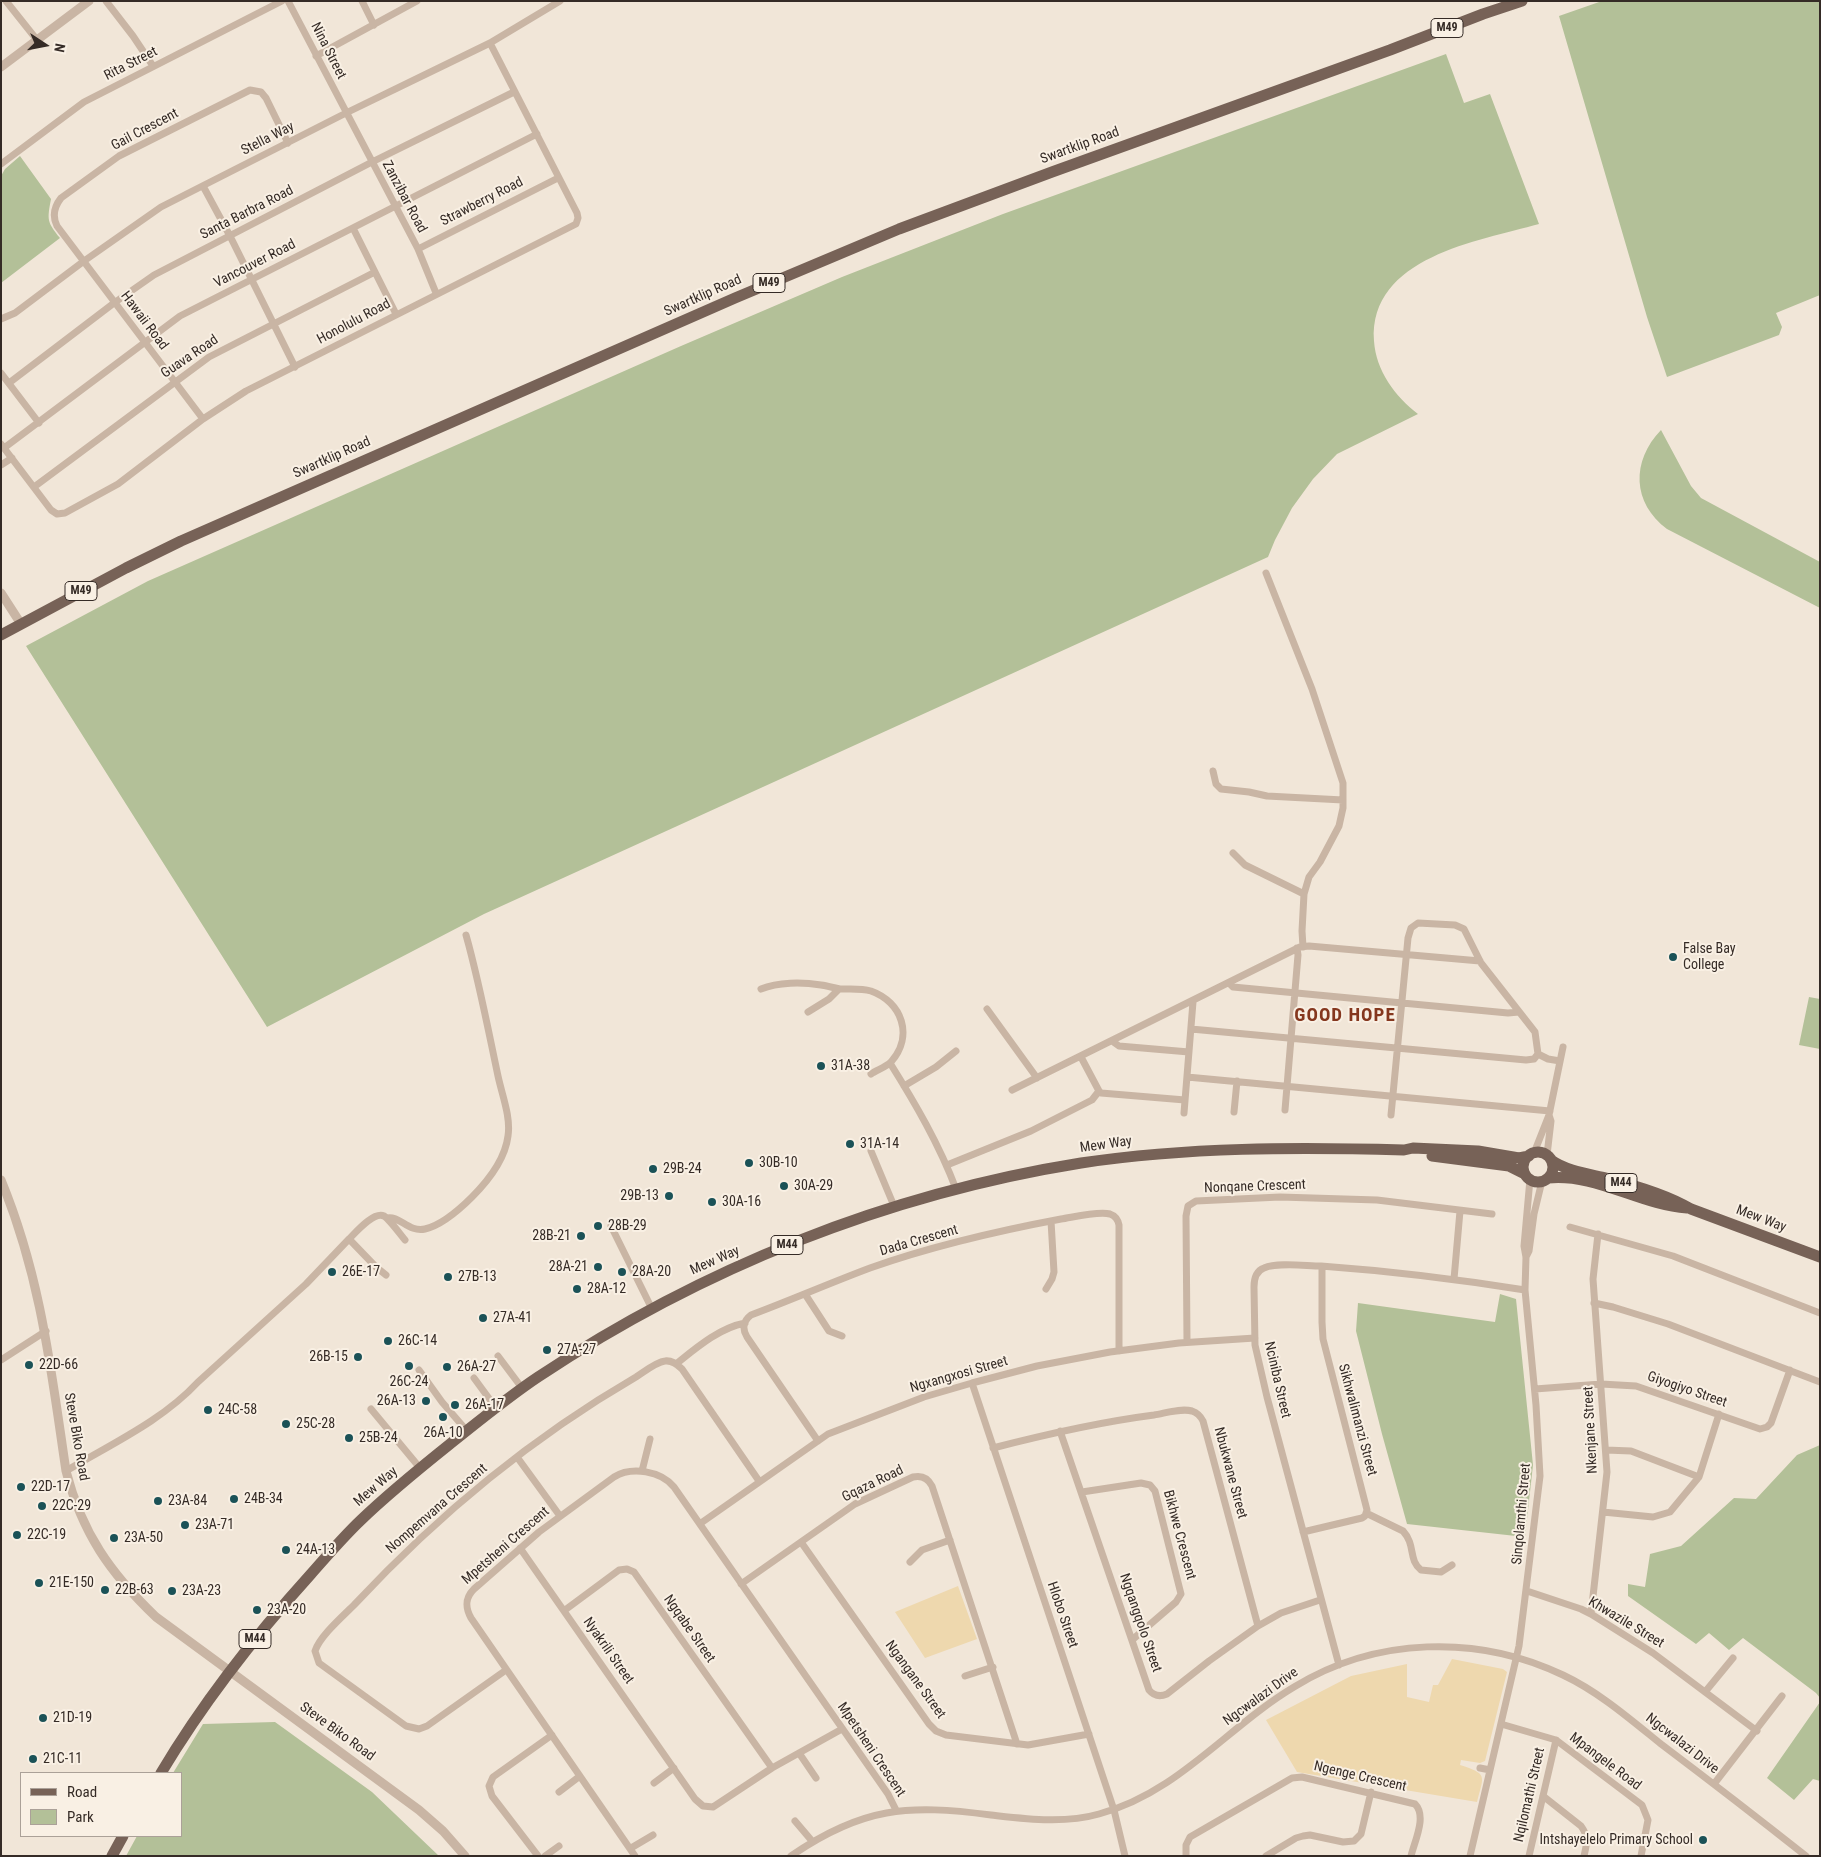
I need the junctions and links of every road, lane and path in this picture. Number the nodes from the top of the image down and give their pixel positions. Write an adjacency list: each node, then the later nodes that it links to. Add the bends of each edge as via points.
1 (6, 1): 11 (street)
2 (89, 1): 11 (street)
3 (106, 1): 14 (street)
4 (282, 1): 14 (street, Rita Street)
5 (288, 1): 13 (street, Nina Street)
6 (362, 1): 10 (street)
7 (417, 1): 10 (street)
8 (560, 1): 12 (street, Stella Way)
9 (1522, 1): 49 (main road, Swartklip Road / M49, via 951,209 830,257 181,541)
10 (374, 25): 13 (street)
11 (37, 40): 15 (street)
12 (490, 43): 16 (street, Honolulu Road); 17 (street, Stella Way)
13 (316, 56): 17 (street, Nina Street)
14 (153, 66): 21 (street, Rita Street, via 84,102)
15 (1, 67)
16 (514, 92): 18 (street, Honolulu Road); 20 (street, Santa Barbra Road)
17 (346, 113): 19 (street, Stella Way); 20 (street, Zanzibar Road)
18 (537, 134): 22 (street, Honolulu Road); 24 (street, Vancouver Road)
19 (288, 143): 23 (street, Stella Way); 28 (street, Gail Crescent, via 266,98 261,92 250,90 119,156 61,198 56,206 54,217 57,226)
20 (372, 162): 24 (street, Zanzibar Road); 26 (street, Santa Barbra Road)
21 (1, 164)
22 (558, 178): 27 (street, Strawberry Road); 31 (street, Honolulu Road, via 577,213 576,224)
23 (203, 186): 26 (street); 28 (street, Stella Way, via 152,213)
24 (395, 206): 25 (street, Vancouver Road); 27 (street, Zanzibar Road)
25 (353, 228): 29 (street); 30 (street, Vancouver Road)
26 (230, 236): 30 (street); 32 (street, Santa Barbra Road, via 154,275)
27 (418, 249): 31 (street, Zanzibar Road)
28 (84, 260): 32 (street, Hawaii Road); 34 (street, Stella Way, via 15,313)
29 (375, 272): 33 (street); 35 (street, Guava Road)
30 (251, 280): 35 (street); 36 (street, Vancouver Road, via 180,316)
31 (436, 293): 33 (street, Honolulu Road)
32 (114, 302): 36 (street, Hawaii Road); 40 (street, Santa Barbra Road)
33 (396, 314): 37 (street, Honolulu Road)
34 (1, 319)
35 (273, 324): 37 (street); 39 (street, Guava Road, via 209,357)
36 (145, 344): 39 (street, Hawaii Road); 42 (street, Vancouver Road)
37 (295, 367): 41 (street, Honolulu Road, via 239,395)
38 (1, 373): 40 (street)
39 (174, 382): 41 (street, Hawaii Road); 46 (street, Guava Road)
40 (9, 383): 42 (street)
41 (203, 419): 46 (street, Honolulu Road, via 118,484 65,513 53,512)
42 (39, 423): 43 (street, Vancouver Road)
43 (3, 446): 44 (street, Honolulu Road)
44 (12, 458): 45 (street); 46 (street, Honolulu Road)
45 (1, 465)
46 (34, 487)
47 (1266, 573): 52 (street, via 1312,688 1344,783)
48 (1, 593): 49 (street)
49 (21, 624): 50 (main road, Swartklip Road / M49)
50 (1, 635)
51 (1213, 771): 52 (street, via 1216,784 1221,788 1267,796)
52 (1343, 800): 54 (street, via 1339,826 1309,877)
53 (1233, 853): 54 (street, via 1245,865)
54 (1304, 894): 56 (street)
55 (466, 935): 107 (street, via 509,1123 506,1147 481,1188 441,1222 420,1230)
56 (1300, 948): 57 (street); 59 (street); 62 (street)
57 (1406, 956): 58 (street); 58 (street, via 1409,932 1420,922 1460,927); 64 (street)
58 (1480, 961): 67 (street)
59 (1228, 984): 62 (street); 63 (street)
60 (839, 989): 61 (street, via 811,984 772,984); 66 (street); 78 (street, via 872,991 896,1009 904,1031)
61 (761, 990)
62 (1296, 993): 64 (street); 69 (street)
63 (1193, 1002): 68 (street); 70 (street)
64 (1401, 1003): 67 (street); 72 (street)
65 (987, 1009): 81 (street)
66 (808, 1012)
67 (1519, 1012): 75 (street, via 1536,1035)
68 (1191, 1029): 69 (street); 74 (street)
69 (1291, 1038): 72 (street); 84 (street)
70 (1112, 1042): 74 (street, via 1119,1046); 76 (street)
71 (1563, 1047): 77 (street)
72 (1397, 1048): 75 (street, via 1526,1060 1534,1059); 87 (street)
73 (956, 1051): 83 (street, via 936,1068)
74 (1189, 1052): 80 (street)
75 (1538, 1054): 77 (street)
76 (1081, 1057): 81 (street); 86 (street)
77 (1560, 1061): 92 (street)
78 (890, 1063): 79 (street); 83 (street)
79 (871, 1074)
80 (1187, 1076): 82 (street); 88 (street)
81 (1037, 1078): 85 (street)
82 (1237, 1081): 84 (street); 90 (street)
83 (904, 1086): 98 (street)
84 (1287, 1086): 87 (street); 89 (street)
85 (1012, 1090)
86 (1099, 1091): 88 (street); 98 (street, via 1092,1100 1031,1131)
87 (1393, 1096): 92 (street); 93 (street)
88 (1185, 1100): 91 (street)
89 (1285, 1110)
90 (1234, 1112)
91 (1184, 1113)
92 (1550, 1113): 96 (street); 97 (street)
93 (1391, 1115)
94 (1404, 1150): 96 (main road, Mew Way / M44, via 1478,1152 1518,1158); 99 (main road, Mew Way / M44, via 1410,1154 1509,1166); 102 (main road, Mew Way / M44, via 1272,1148 1159,1154 1048,1169)
95 (871, 1151): 103 (street)
96 (1531, 1154): 97 (main road, Mew Way / M44, via 1541,1152); 99 (main road, via 1524,1164)
97 (1549, 1157): 100 (main road, via 1553,1170); 104 (main road, Mew Way / M44, via 1569,1169 1673,1199)
98 (947, 1165): 102 (street)
99 (1528, 1176): 100 (main road, Mew Way / M44, via 1536,1181); 114 (street, Sinqolamthi Street, via 1523,1251)
100 (1545, 1179): 104 (main road, Mew Way / M44, via 1577,1179 1669,1206); 114 (street, Sinqolamthi Street)
101 (1, 1180): 126 (street, Steve Biko Road, via 27,1252)
102 (956, 1189): 103 (main road, Mew Way / M44)
103 (894, 1206): 123 (main road, Mew Way / M44, via 816,1232)
104 (1691, 1209): 115 (main road, Mew Way / M44)
105 (1460, 1211): 106 (street, Nonqane Crescent); 118 (street); 129 (street, Nonqane Crescent, via 1377,1200 1280,1197 1191,1203 1186,1216)
106 (1492, 1214)
107 (387, 1218): 112 (street, via 375,1216); 113 (street)
108 (1051, 1221): 119 (street, via 1054,1272); 121 (street, Dada Crescent, via 939,1246 872,1267); 130 (street, Dada Crescent, via 1104,1214 1117,1218)
109 (611, 1226): 123 (street)
110 (1570, 1227): 111 (street)
111 (1598, 1234): 122 (street, Nkenjane Street); 124 (street, via 1673,1256)
112 (349, 1239): 117 (street); 153 (street, via 306,1284 183,1398 142,1427)
113 (405, 1240)
114 (1526, 1257): 120 (street, Sinqolamthi Street)
115 (1820, 1258)
116 (1322, 1266): 118 (street, Nciniba Street); 128 (street, Nciniba Street, via 1274,1266 1259,1271 1254,1283); 159 (street, Sikhwalimanzi Street, via 1323,1338)
117 (386, 1275)
118 (1454, 1279): 120 (street, Nciniba Street)
119 (1046, 1289)
120 (1524, 1290): 141 (street, Sinqolamthi Street)
121 (805, 1294): 125 (street, Dada Crescent, via 750,1316); 127 (street, via 829,1331)
122 (1594, 1303): 135 (street, via 1668,1324); 139 (street, Nkenjane Street)
123 (652, 1309): 140 (main road, Mew Way / M44)
124 (1820, 1313)
125 (744, 1323): 133 (street, Dada Crescent, via 715,1336); 148 (street, via 747,1337)
126 (46, 1332): 132 (street); 153 (street, Steve Biko Road)
127 (842, 1336)
128 (1255, 1338): 129 (street, Ngxangxosi Street); 162 (street, Nciniba Street, via 1267,1397)
129 (1186, 1342): 130 (street, Ngxangxosi Street)
130 (1119, 1351): 138 (street, Ngxangxosi Street, via 1037,1366)
131 (498, 1356): 140 (street)
132 (1, 1360)
133 (676, 1364): 151 (street, Nompemvana Crescent, via 662,1362 614,1390); 156 (street)
134 (420, 1370): 145 (street)
135 (1790, 1370): 137 (street); 144 (street, Giyogiyo Street, via 1767,1427 1760,1429)
136 (474, 1378): 142 (street)
137 (1820, 1382)
138 (972, 1383): 148 (street, Ngxangxosi Street, via 910,1402); 149 (street, Hlobo Street)
139 (1601, 1384): 141 (street, Giyogiyo Street); 144 (street, Giyogiyo Street, via 1645,1387); 150 (street, Nkenjane Street)
140 (522, 1388): 142 (main road, Mew Way / M44)
141 (1535, 1389): 169 (street, Sinqolamthi Street, via 1540,1476)
142 (496, 1408): 145 (main road, Mew Way / M44)
143 (371, 1409): 152 (street)
144 (1719, 1414): 155 (street)
145 (467, 1431): 152 (main road, Mew Way / M44)
146 (1060, 1431): 149 (street, Nbukwane Street); 157 (street, Ngqangqolo Street); 173 (street, Nbukwane Street, via 1178,1411 1198,1414 1203,1421)
147 (650, 1439): 154 (street)
148 (818, 1440): 156 (street, Ngxangxosi Street)
149 (993, 1448): 187 (street, Hlobo Street)
150 (1606, 1450): 155 (street, via 1631,1452); 158 (street, Nkenjane Street)
151 (517, 1457): 160 (street); 180 (street, Nompemvana Crescent, via 404,1553 330,1630 315,1651 318,1663 406,1726 416,1729 427,1726)
152 (420, 1468): 179 (main road, Mew Way / M44, via 356,1525)
153 (66, 1471): 179 (street, Steve Biko Road, via 84,1524 119,1580 156,1616)
154 (642, 1472): 160 (street, Mpetsheni Crescent, via 620,1474); 161 (street, Mpetsheni Crescent, via 672,1483)
155 (1699, 1477): 158 (street, via 1670,1512 1663,1515 1652,1517)
156 (759, 1481): 161 (street, Ngxangxosi Street)
157 (1082, 1492): 174 (street, Ngqangqolo Street); 174 (street, Bikhwe Crescent, via 1141,1483 1150,1485 1155,1491 1181,1594)
158 (1603, 1512): 172 (street, Nkenjane Street)
159 (1366, 1513): 162 (street, via 1362,1518); 167 (street, via 1408,1536 1415,1563 1421,1570 1441,1572)
160 (560, 1516): 165 (street, Mpetsheni Crescent)
161 (701, 1523): 168 (street, Mpetsheni Crescent)
162 (1303, 1532): 170 (street, Nciniba Street)
163 (950, 1540): 164 (street, Gqaza Road, via 932,1486 926,1478 919,1476 863,1499); 166 (street, via 920,1551); 178 (street, Gqaza Road)
164 (801, 1542): 168 (street, Gqaza Road); 190 (street, Ngangane Street, via 931,1727 946,1735)
165 (520, 1548): 171 (street, Nyakrili Street); 180 (street, Mpetsheni Crescent, via 469,1593 466,1604 469,1615)
166 (910, 1562)
167 (1452, 1565)
168 (741, 1584): 185 (street, Mpetsheni Crescent)
169 (1527, 1591): 172 (street, Khwazile Street); 175 (street, Sinqolamthi Street)
170 (1320, 1600): 173 (street, Ngqangqolo Street, via 1281,1613); 177 (street, Nciniba Street)
171 (565, 1610): 192 (street, Nyakrili Street); 193 (street, Ngqabe Street, via 619,1570 634,1572)
172 (1591, 1614): 182 (street, Khwazile Street, via 1653,1653)
173 (1258, 1626): 174 (street, Ngqangqolo Street, via 1160,1696 1149,1690)
174 (1132, 1640)
175 (1517, 1658): 177 (street, Ngcwalazi Drive, via 1480,1649 1440,1645 1386,1651); 184 (street, Sinqolamthi Street); 200 (street, Ngcwalazi Drive, via 1564,1676 1590,1691)
176 (1734, 1658): 182 (street)
177 (1338, 1665): 205 (street, Ngcwalazi Drive, via 1285,1693 1160,1789)
178 (993, 1667): 181 (street); 190 (street, Gqaza Road)
179 (229, 1670): 196 (main road, Mew Way / M44); 213 (street, Steve Biko Road, via 419,1810)
180 (506, 1670): 188 (street, Mpetsheni Crescent)
181 (965, 1676)
182 (1705, 1692): 186 (street, Khwazile Street)
183 (1782, 1696): 186 (street)
184 (1501, 1724): 189 (street, Mpangele Road); 195 (street, Sinqolamthi Street)
185 (842, 1729): 191 (street, Nyakrili Street); 204 (street, Mpetsheni Crescent)
186 (1756, 1731): 200 (street)
187 (1089, 1734): 190 (street, Ngangane Street, via 1032,1745); 205 (street, Hlobo Street)
188 (552, 1735): 197 (street, Mpetsheni Crescent); 214 (street, via 493,1777 489,1786 492,1796)
189 (1556, 1740): 203 (street, Nqilomathi Street); 225 (street, Mpangele Road, via 1642,1805 1648,1820)
190 (1017, 1744)
191 (800, 1753): 193 (street, Nyakrili Street); 198 (street)
192 (674, 1768): 193 (street, Nyakrili Street, via 695,1799 708,1808); 199 (street)
193 (772, 1768)
194 (1480, 1768): 195 (street)
195 (1490, 1770): 222 (street, Sinqolamthi Street)
196 (162, 1772)
197 (580, 1776): 201 (street); 211 (street, Mpetsheni Crescent)
198 (816, 1778)
199 (654, 1783)
200 (1714, 1784): 226 (street, Ngcwalazi Drive)
201 (559, 1792)
202 (1371, 1792): 219 (street, Ngenge Crescent, via 1302,1777 1292,1778 1190,1837); 220 (street, via 1361,1834 1354,1841 1303,1836); 221 (street, Ngenge Crescent, via 1411,1801 1419,1808 1421,1819)
203 (1543, 1796): 223 (street, Nqilomathi Street); 224 (street, via 1581,1826 1588,1842)
204 (896, 1810): 205 (street, Ngcwalazi Drive, via 933,1808 1050,1820 1088,1817); 209 (street, Ngcwalazi Drive, via 846,1824)
205 (1114, 1810): 218 (street, Hlobo Street)
206 (796, 1821): 209 (street)
207 (653, 1835): 211 (street)
208 (122, 1837): 212 (main road)
209 (812, 1841): 217 (street, Ngcwalazi Drive)
210 (559, 1846): 215 (street)
211 (631, 1848): 216 (street, Mpetsheni Crescent)
212 (112, 1856)
213 (465, 1856)
214 (538, 1856)
215 (545, 1856)
216 (635, 1856)
217 (790, 1856)
218 (1125, 1856)
219 (1186, 1856)
220 (1266, 1856)
221 (1411, 1856)
222 (1470, 1856)
223 (1529, 1856)
224 (1584, 1856)
225 (1641, 1856)
226 (1806, 1856)

